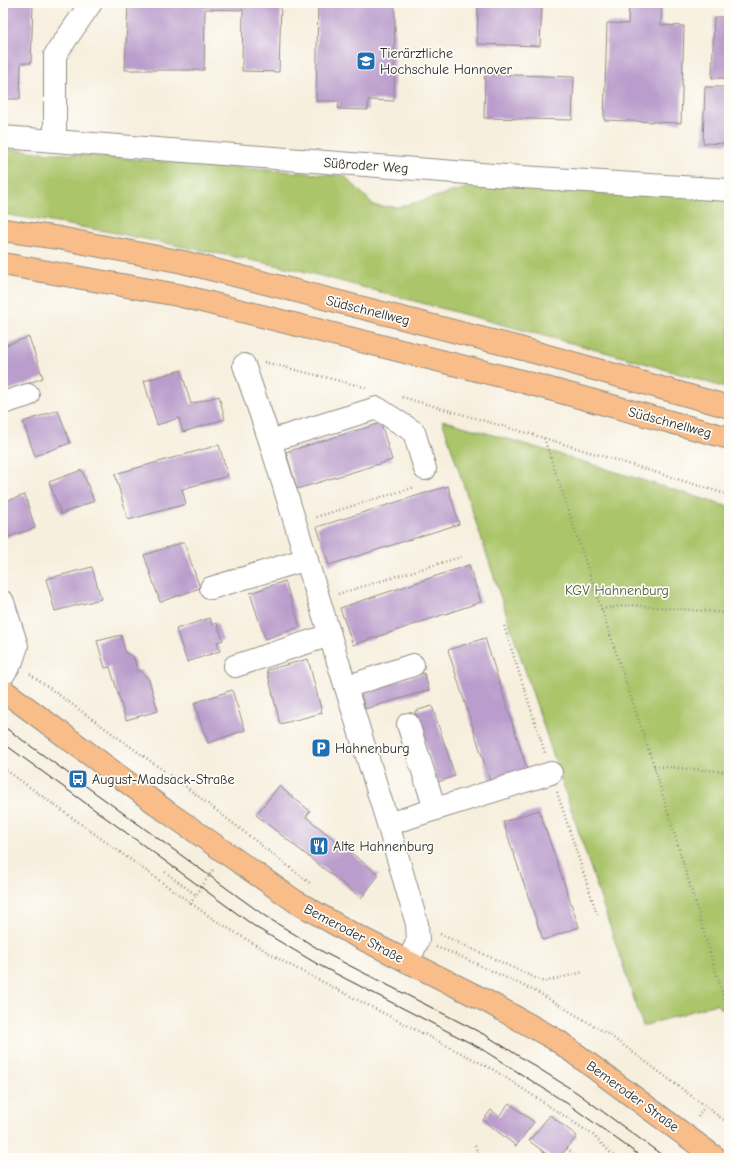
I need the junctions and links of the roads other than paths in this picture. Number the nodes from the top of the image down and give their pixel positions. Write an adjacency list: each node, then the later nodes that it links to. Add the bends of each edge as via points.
1 (91, 3): 3 (street, via 55,55)
2 (3, 138): 3 (street, Süßroder Weg)
3 (55, 141): 4 (street, Süßroder Weg, via 506,176)
4 (729, 190)
5 (3, 230): 10 (main road, Südschnellweg, via 182,262 523,349)
6 (3, 264): 11 (main road, Südschnellweg, via 178,295 517,380)
7 (253, 363): 12 (street)
8 (28, 395): 9 (street)
9 (3, 403)
10 (729, 407)
11 (729, 438)
12 (270, 441): 13 (street, via 377,408 414,432); 14 (street)
13 (425, 469)
14 (307, 559): 15 (street); 17 (street)
15 (211, 588)
16 (3, 602): 20 (street, via 17,646)
17 (330, 635): 19 (street); 21 (street)
18 (413, 665): 21 (street)
19 (235, 666)
20 (8, 668)
21 (346, 687): 26 (street)
22 (3, 690): 27 (main road, Bemeroder Straße, via 166,811 295,901)
23 (408, 724): 25 (street)
24 (551, 773): 25 (street)
25 (436, 809): 26 (street)
26 (388, 824): 27 (street, via 417,932)
27 (408, 962): 28 (main road, Bemeroder Straße, via 558,1041)
28 (716, 1158)

